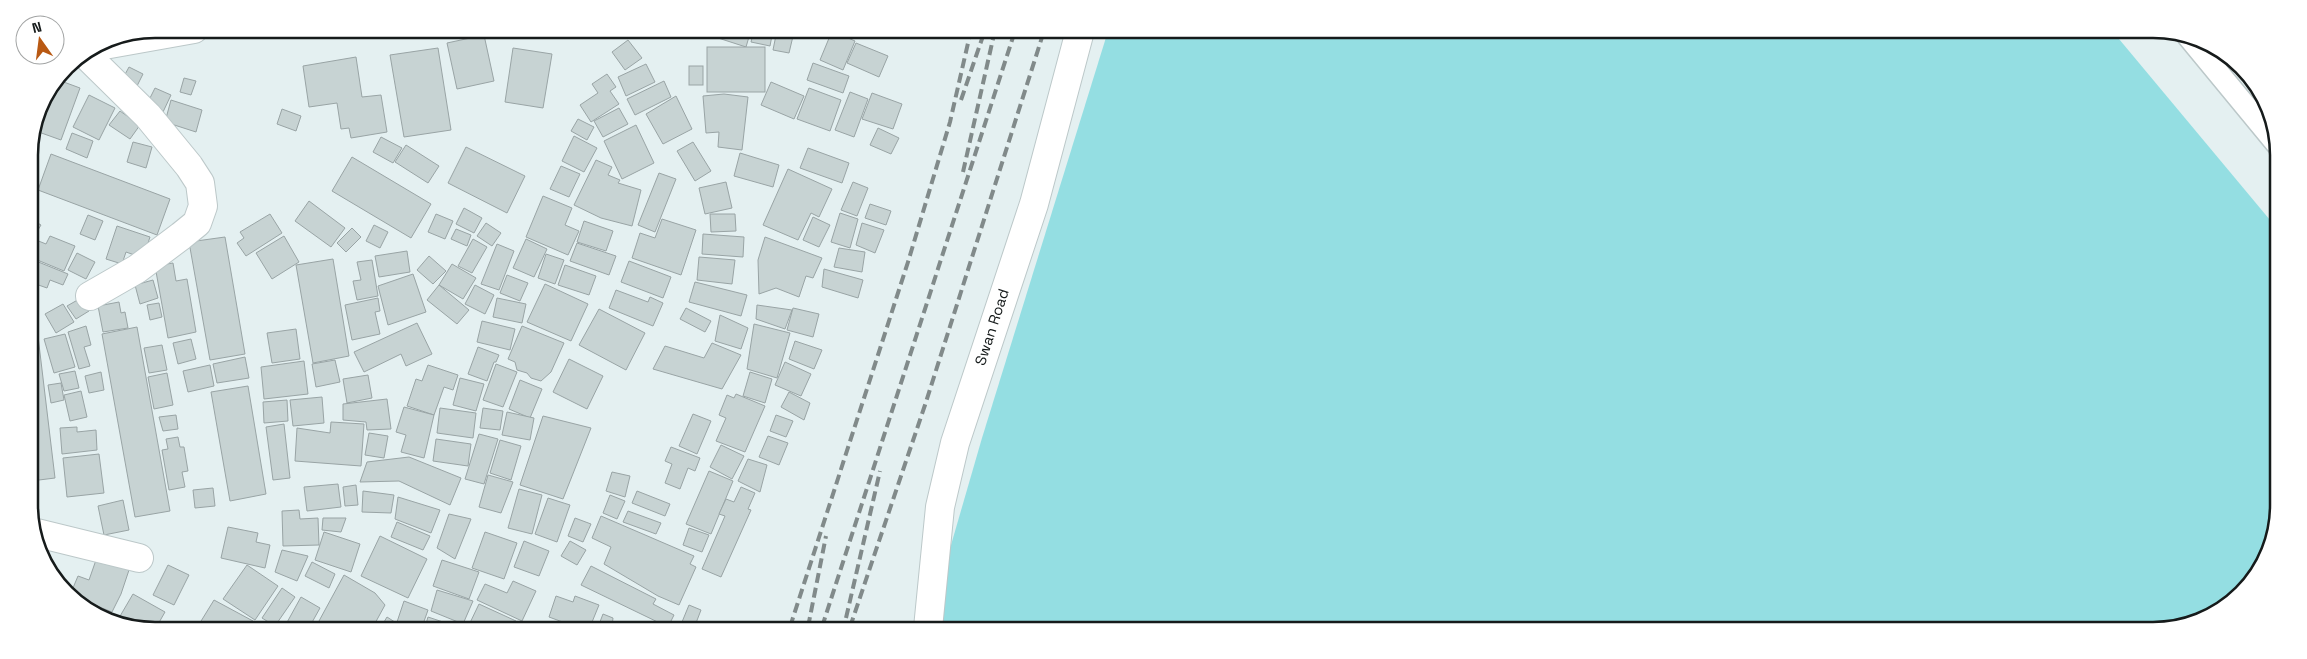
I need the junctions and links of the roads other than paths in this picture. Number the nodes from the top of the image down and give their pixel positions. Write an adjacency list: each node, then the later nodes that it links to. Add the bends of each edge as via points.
1 (144, 38): 3 (street)
2 (1078, 38): 10 (street, Swan Road, via 1034,204 955,443 940,507)
3 (122, 42)
4 (2197, 46): 6 (lane)
5 (88, 57): 7 (street, via 148,116 190,166 200,183 203,206 196,222 181,236 137,269)
6 (2267, 132)
7 (90, 296)
8 (42, 534): 9 (street)
9 (139, 558)
10 (929, 622)

